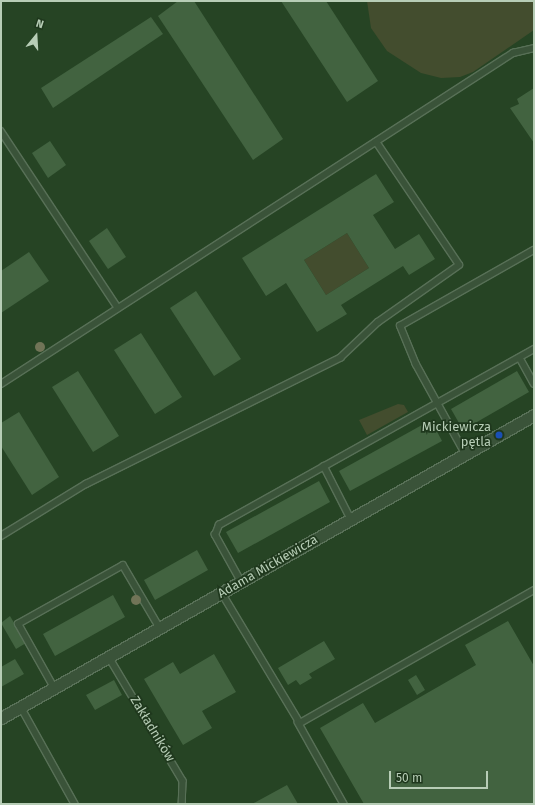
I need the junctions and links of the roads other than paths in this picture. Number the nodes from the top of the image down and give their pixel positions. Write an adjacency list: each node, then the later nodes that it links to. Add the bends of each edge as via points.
1 (534, 48): 3 (lane, via 513,53)
2 (1, 131): 5 (lane)
3 (376, 142): 5 (lane); 15 (lane, via 460,265 378,322 340,358 86,484)
4 (534, 250): 10 (lane, via 400,326 416,365)
5 (118, 308): 9 (lane)
6 (534, 349): 7 (lane)
7 (520, 358): 8 (lane); 10 (lane)
8 (534, 383)
9 (1, 384)
10 (437, 404): 12 (lane); 13 (lane)
11 (534, 415): 12 (street, Adama Mickiewicza)
12 (464, 454): 14 (street, Adama Mickiewicza)
13 (324, 466): 14 (lane); 16 (lane, via 216,529 215,535)
14 (351, 519): 16 (street, Adama Mickiewicza)
15 (1, 536)
16 (241, 582): 18 (street, Adama Mickiewicza)
17 (534, 590): 24 (lane)
18 (222, 593): 19 (street, Adama Mickiewicza); 24 (lane)
19 (160, 628): 20 (street, Adama Mickiewicza); 21 (lane, via 123,564 18,624)
20 (109, 657): 21 (street, Adama Mickiewicza); 26 (lane, Zakładników, via 183,781)
21 (54, 688): 22 (street, Adama Mickiewicza)
22 (21, 707): 23 (street, Adama Mickiewicza); 25 (lane)
23 (1, 718)
24 (298, 722): 27 (lane)
25 (75, 804)
26 (182, 804)
27 (344, 804)

